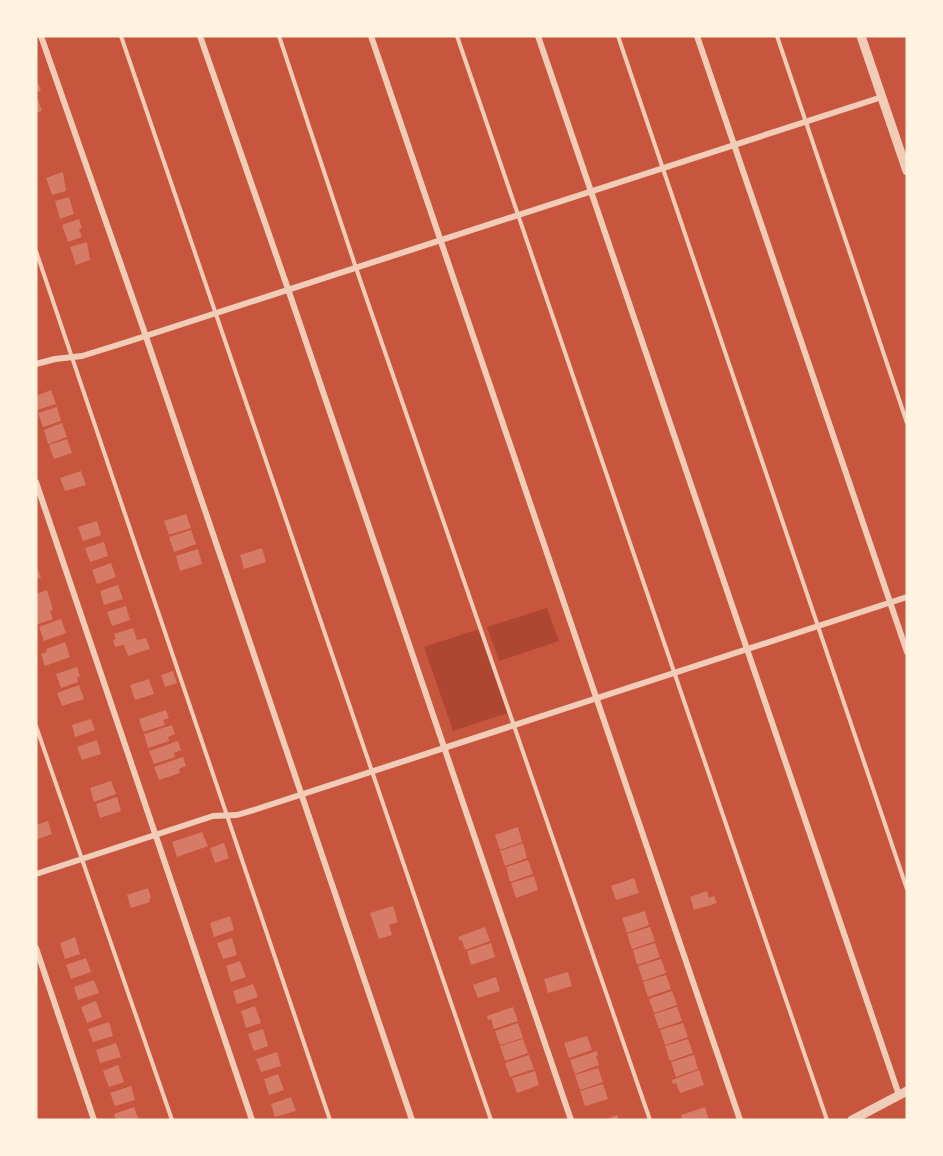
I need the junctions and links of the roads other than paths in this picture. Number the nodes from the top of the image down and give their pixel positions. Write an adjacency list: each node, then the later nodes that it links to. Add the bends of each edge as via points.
1 (41, 36): 24 (street)
2 (121, 36): 23 (lane)
3 (200, 36): 22 (street)
4 (279, 36): 21 (lane)
5 (371, 36): 19 (street)
6 (457, 36): 18 (lane)
7 (538, 36): 17 (street)
8 (618, 36): 15 (lane)
9 (697, 36): 14 (street)
10 (777, 36): 13 (lane)
11 (861, 36): 12 (street)
12 (882, 97): 13 (street); 16 (street)
13 (807, 122): 14 (street); 27 (lane)
14 (734, 145): 15 (street); 30 (street)
15 (663, 168): 17 (street); 31 (lane)
16 (907, 171)
17 (591, 192): 18 (street); 32 (street)
18 (517, 216): 19 (street); 34 (lane)
19 (441, 241): 21 (street); 35 (street)
20 (36, 251): 25 (lane)
21 (356, 268): 22 (street); 36 (lane)
22 (288, 289): 23 (street); 38 (street)
23 (216, 313): 24 (street); 39 (lane)
24 (145, 336): 25 (street); 40 (street)
25 (73, 357): 26 (street); 41 (lane)
26 (36, 364)
27 (907, 423)
28 (36, 482): 42 (street)
29 (907, 597): 30 (street)
30 (890, 603): 31 (street); 33 (street)
31 (819, 626): 32 (street); 45 (lane)
32 (747, 649): 34 (street); 47 (street)
33 (907, 652)
34 (675, 672): 35 (street); 57 (lane)
35 (596, 698): 36 (street); 56 (street)
36 (515, 724): 38 (street); 55 (lane)
37 (36, 726): 43 (lane)
38 (444, 747): 39 (street); 54 (street)
39 (370, 771): 40 (street); 53 (lane)
40 (301, 794): 41 (street); 52 (street)
41 (227, 815): 42 (street); 51 (lane)
42 (155, 834): 43 (street); 50 (street)
43 (81, 858): 44 (street); 49 (lane)
44 (36, 874)
45 (907, 889)
46 (36, 948): 48 (street)
47 (903, 1093): 58 (street)
48 (94, 1120)
49 (172, 1120)
50 (252, 1120)
51 (330, 1120)
52 (412, 1120)
53 (491, 1120)
54 (571, 1120)
55 (650, 1120)
56 (740, 1120)
57 (827, 1120)
58 (852, 1120)

